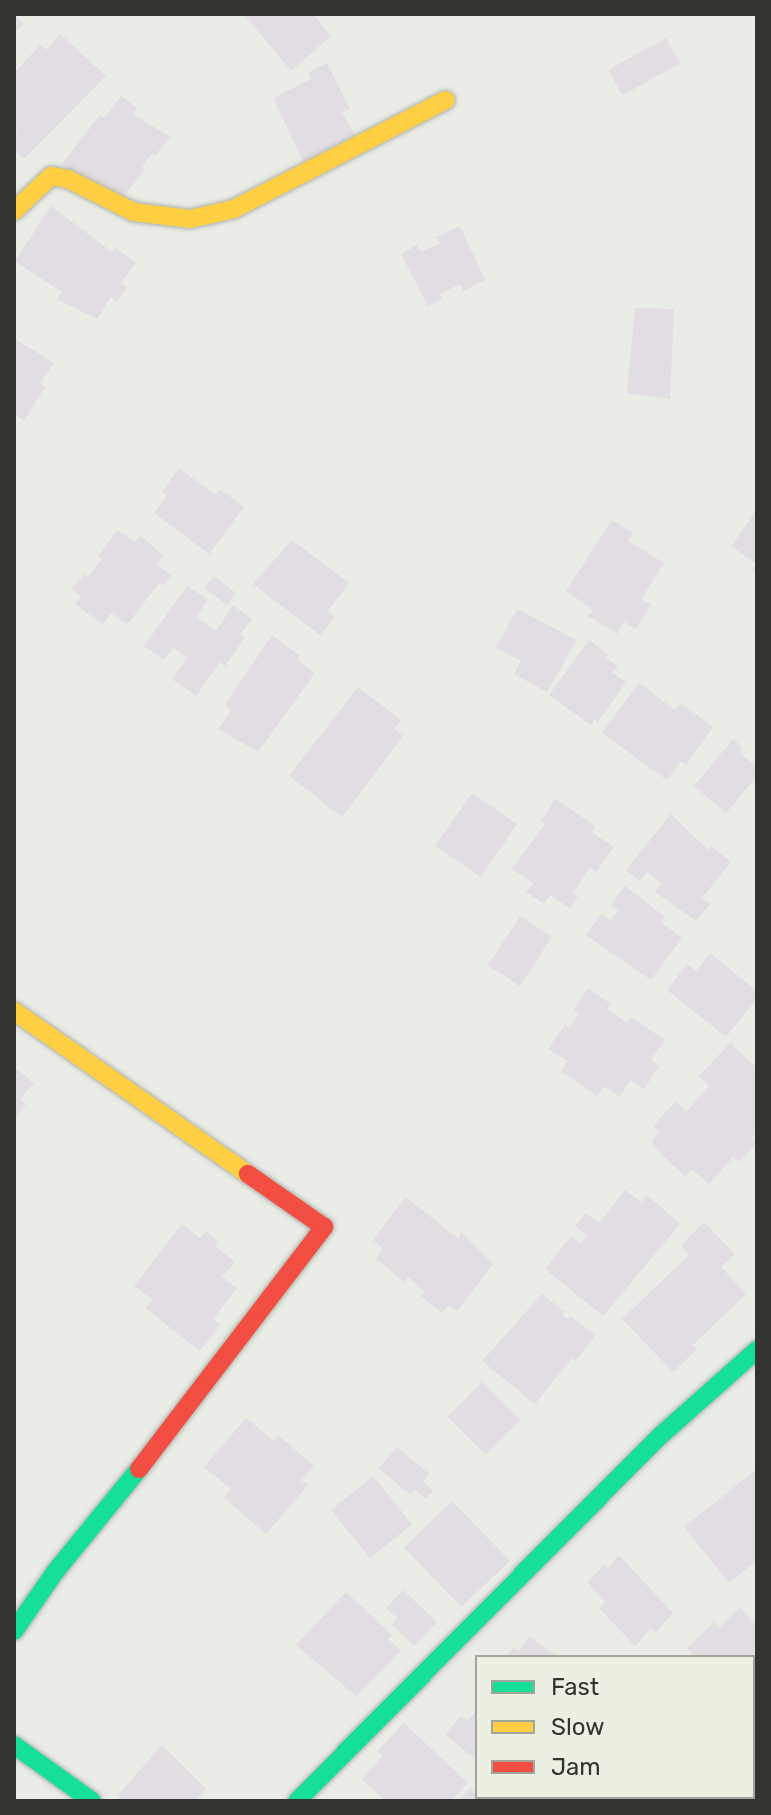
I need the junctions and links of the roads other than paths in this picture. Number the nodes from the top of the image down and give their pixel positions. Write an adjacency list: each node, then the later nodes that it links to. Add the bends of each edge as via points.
1 (446, 100): 2 (street, via 234,209 190,219 134,212 68,179 51,176)
2 (14, 211)
3 (14, 1011): 5 (street, via 324,1227)
4 (757, 1350): 8 (street, via 660,1436)
5 (14, 1631)
6 (14, 1745): 7 (street)
7 (92, 1801)
8 (297, 1801)

